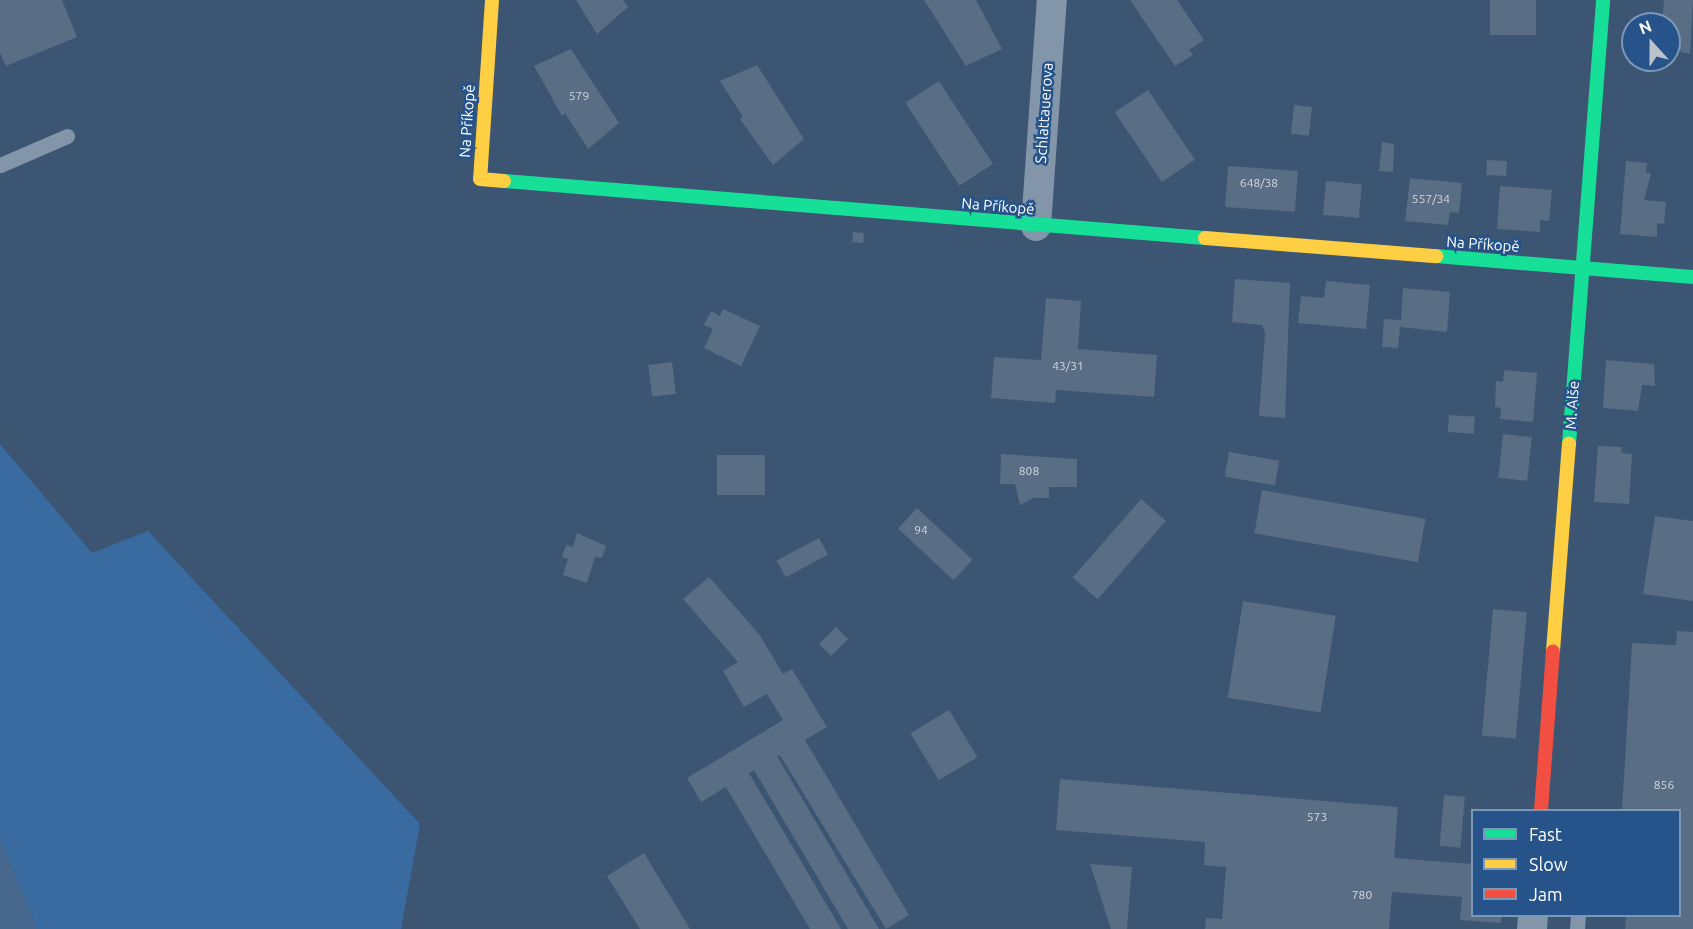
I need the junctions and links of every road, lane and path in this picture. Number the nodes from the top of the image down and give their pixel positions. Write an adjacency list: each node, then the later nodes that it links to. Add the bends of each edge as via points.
1 (492, 0): 6 (street, Na Příkopě, via 480,179)
2 (1052, 0): 6 (street, Schlattauerova)
3 (1603, 0): 7 (street, M. Alše)
4 (67, 136): 5 (lane)
5 (0, 165)
6 (1036, 226): 7 (street, Na Příkopě)
7 (1582, 269): 8 (street, Na Příkopě); 9 (street, M. Alše)
8 (1693, 277)
9 (1541, 809)

